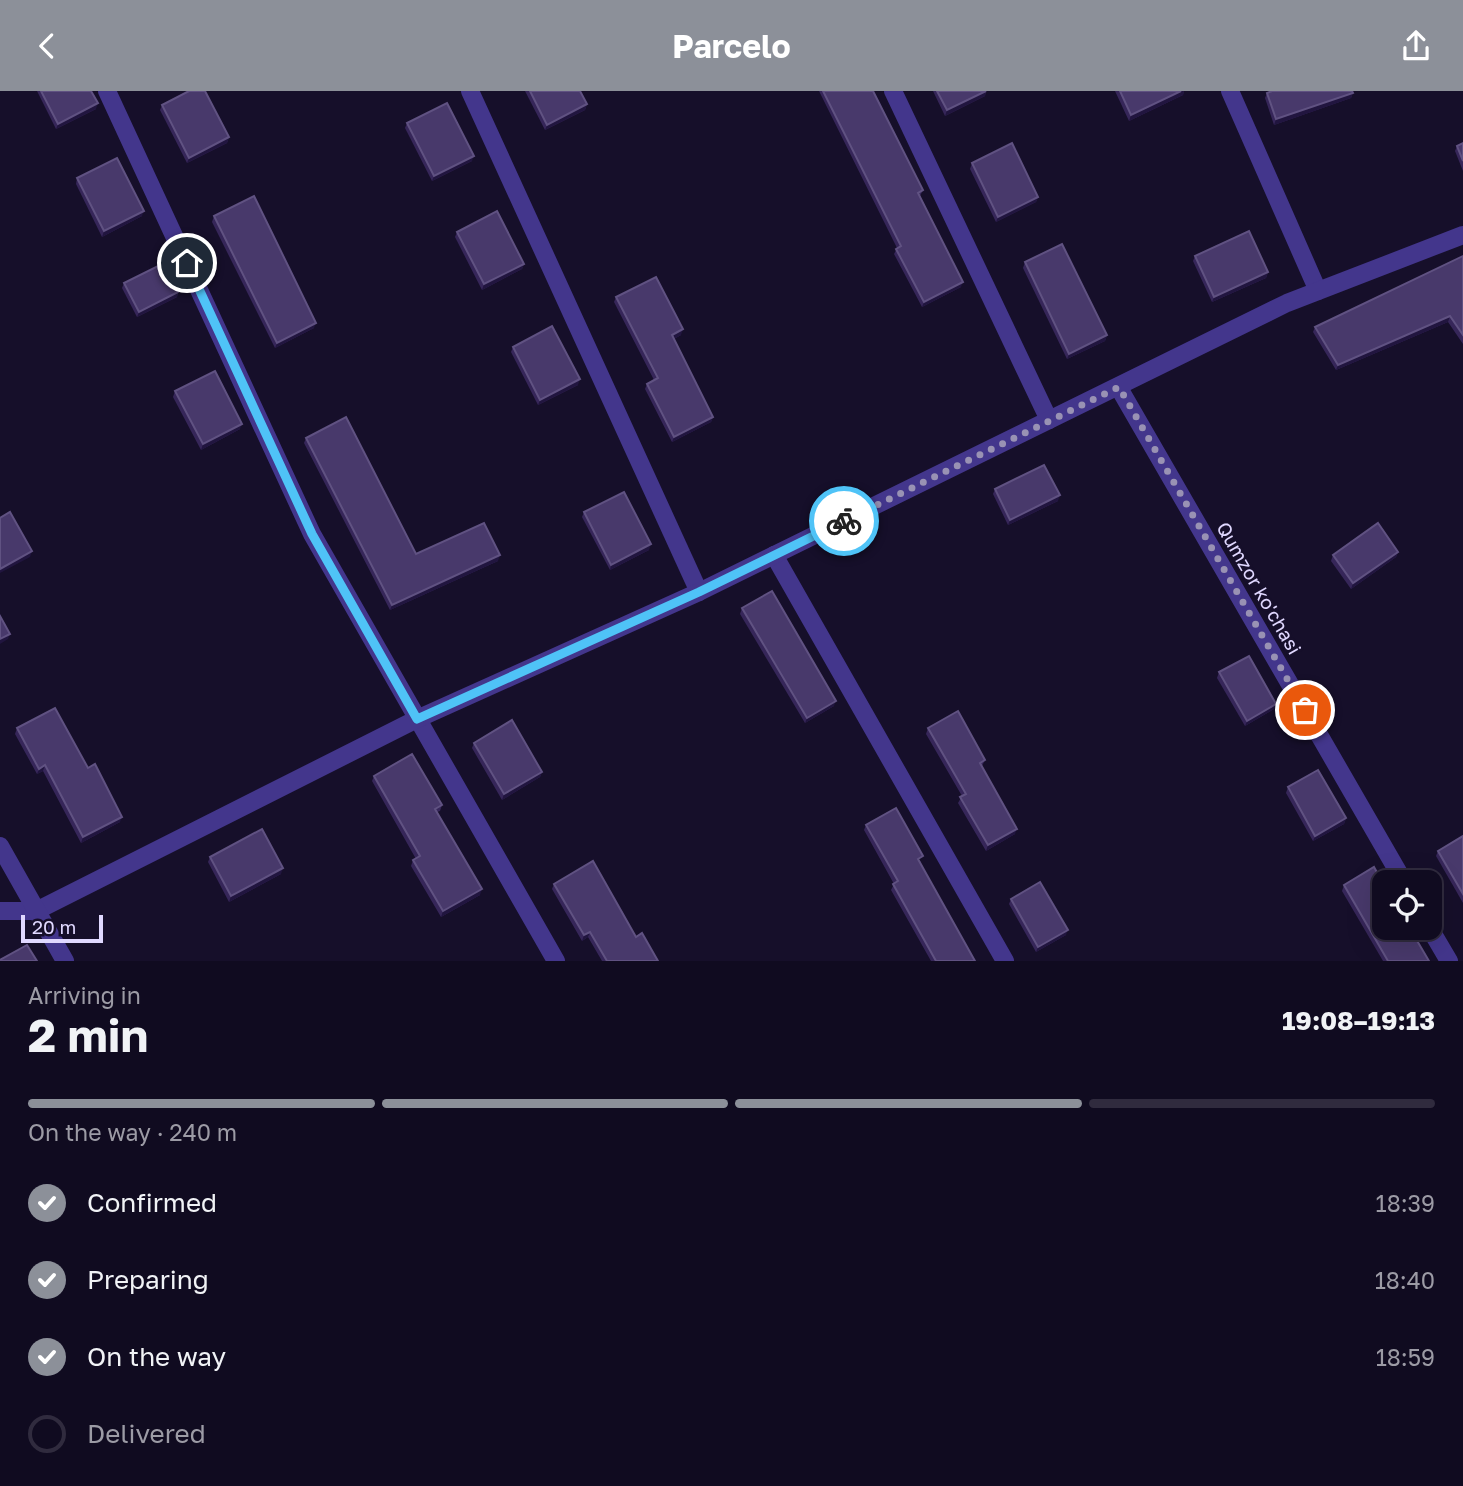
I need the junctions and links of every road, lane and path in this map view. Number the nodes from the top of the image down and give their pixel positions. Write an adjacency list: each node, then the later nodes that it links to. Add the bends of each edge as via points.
1 (107, 91): 11 (street, via 312,534)
2 (470, 91): 10 (street)
3 (893, 91): 8 (street)
4 (1230, 91): 6 (street)
5 (1463, 235): 6 (street)
6 (1318, 291): 7 (street)
7 (1119, 387): 8 (street); 13 (street, Qumzor ko'chasi)
8 (1049, 420): 9 (street)
9 (774, 555): 10 (street); 19 (street)
10 (699, 592): 11 (street)
11 (417, 719): 15 (street); 18 (street)
12 (0, 846): 15 (street)
13 (1397, 870)
14 (0, 911): 15 (street)
15 (36, 911): 17 (street)
16 (1436, 940): 20 (street)
17 (65, 961)
18 (556, 961)
19 (1004, 961)
20 (1448, 961)

